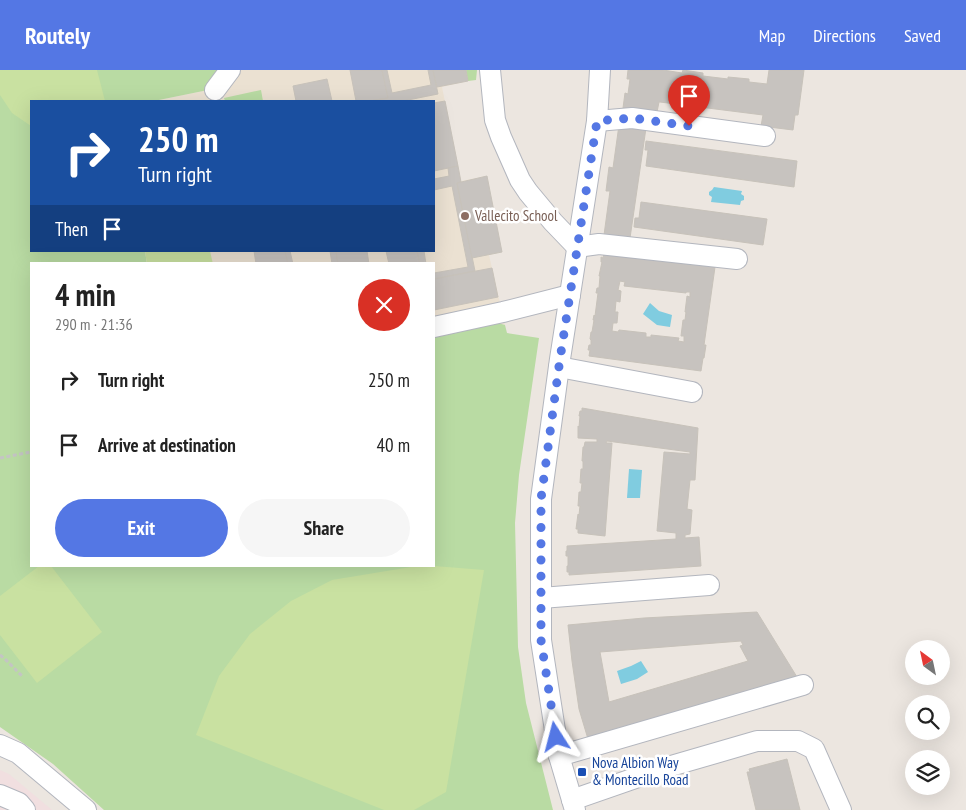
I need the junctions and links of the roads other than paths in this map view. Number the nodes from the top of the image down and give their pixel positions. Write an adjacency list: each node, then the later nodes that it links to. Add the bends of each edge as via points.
1 (230, 70): 4 (street)
2 (490, 70): 7 (street, via 495,120 520,180)
3 (600, 70): 5 (street)
4 (215, 90)
5 (597, 121): 6 (street, via 632,118); 7 (street)
6 (765, 136)
7 (577, 247): 8 (street, via 599,244); 9 (street)
8 (737, 258)
9 (570, 295): 10 (street); 11 (street)
10 (435, 327)
11 (559, 367): 12 (street); 14 (street, via 541,499)
12 (692, 392)
13 (709, 586): 14 (street)
14 (541, 598): 17 (street, via 541,640)
15 (803, 685): 17 (street)
16 (0, 745): 21 (street, via 18,754)
17 (559, 756): 19 (street)
18 (0, 795): 20 (street)
19 (573, 805): 22 (street, via 664,768 757,741 798,741 814,749)
20 (25, 810)
21 (86, 810)
22 (841, 810)

